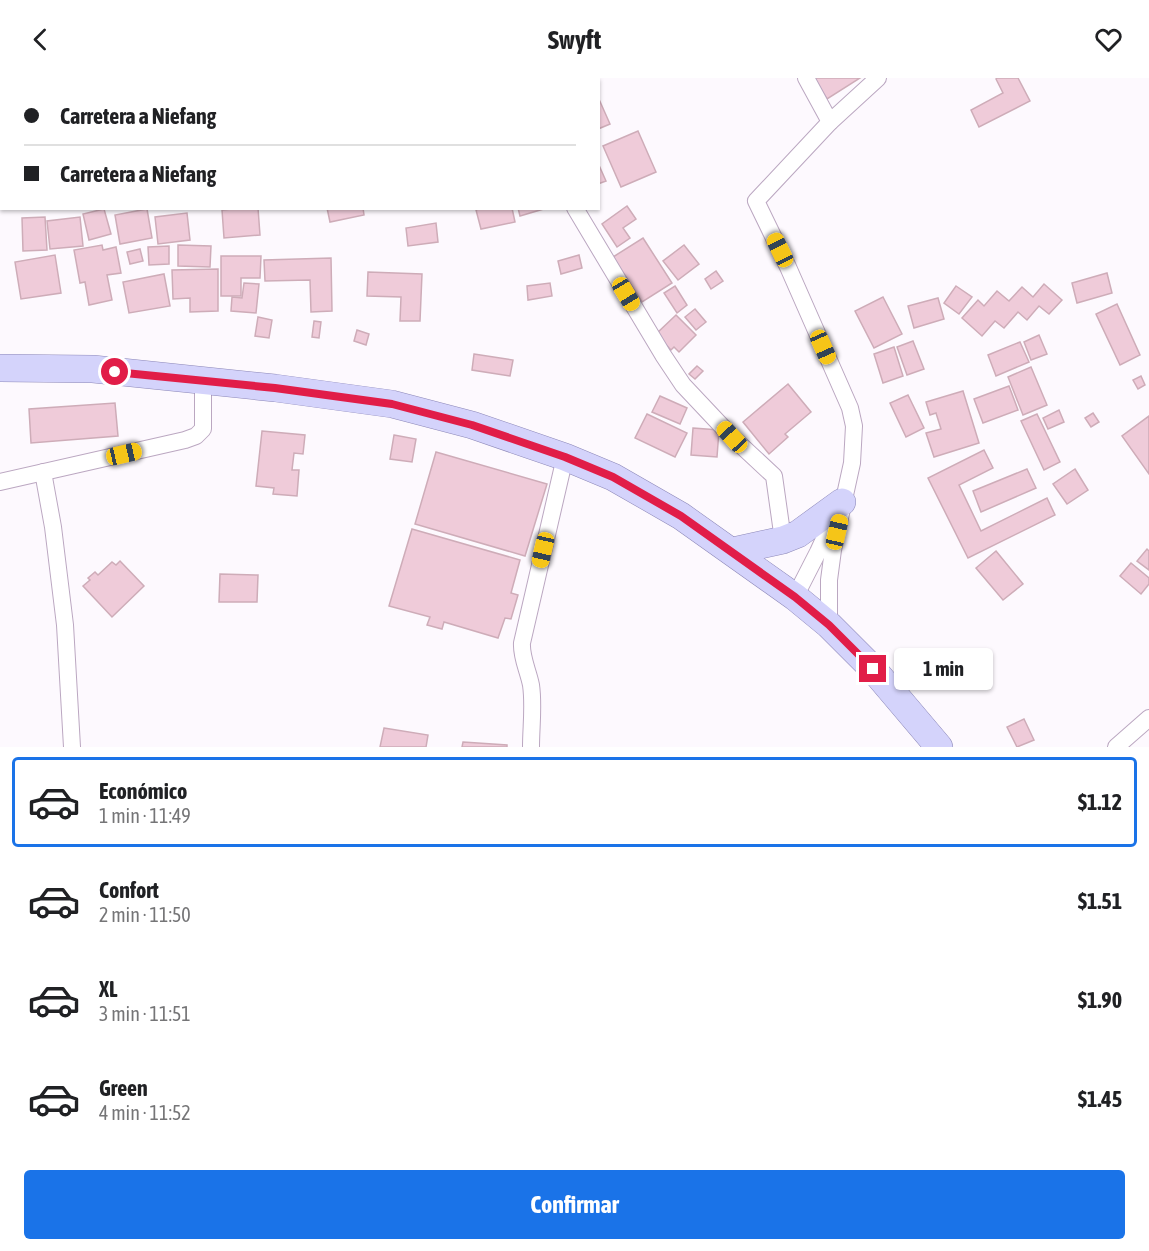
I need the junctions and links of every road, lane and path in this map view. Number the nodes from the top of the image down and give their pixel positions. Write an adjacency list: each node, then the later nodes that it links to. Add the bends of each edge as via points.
1 (806, 78): 3 (street)
2 (878, 78): 3 (street)
3 (830, 122): 10 (street, via 756,201 850,408 854,426 852,463)
4 (576, 210): 11 (street, via 683,385 774,476)
5 (0, 368): 6 (main road, via 93,369)
6 (203, 381): 7 (main road, via 392,404 472,425); 8 (street, via 204,429 196,436)
7 (565, 457): 12 (main road, via 613,477); 17 (street, via 521,651 531,683)
8 (43, 472): 9 (street); 16 (street, via 65,625)
9 (0, 482)
10 (844, 498): 11 (main road, via 798,534); 13 (street); 14 (street, via 829,580)
11 (783, 540): 12 (main road)
12 (733, 551): 13 (main road)
13 (795, 597): 14 (main road)
14 (829, 625): 18 (main road, via 873,669)
15 (1149, 718): 19 (street)
16 (72, 747)
17 (531, 747)
18 (939, 747)
19 (1116, 747)

